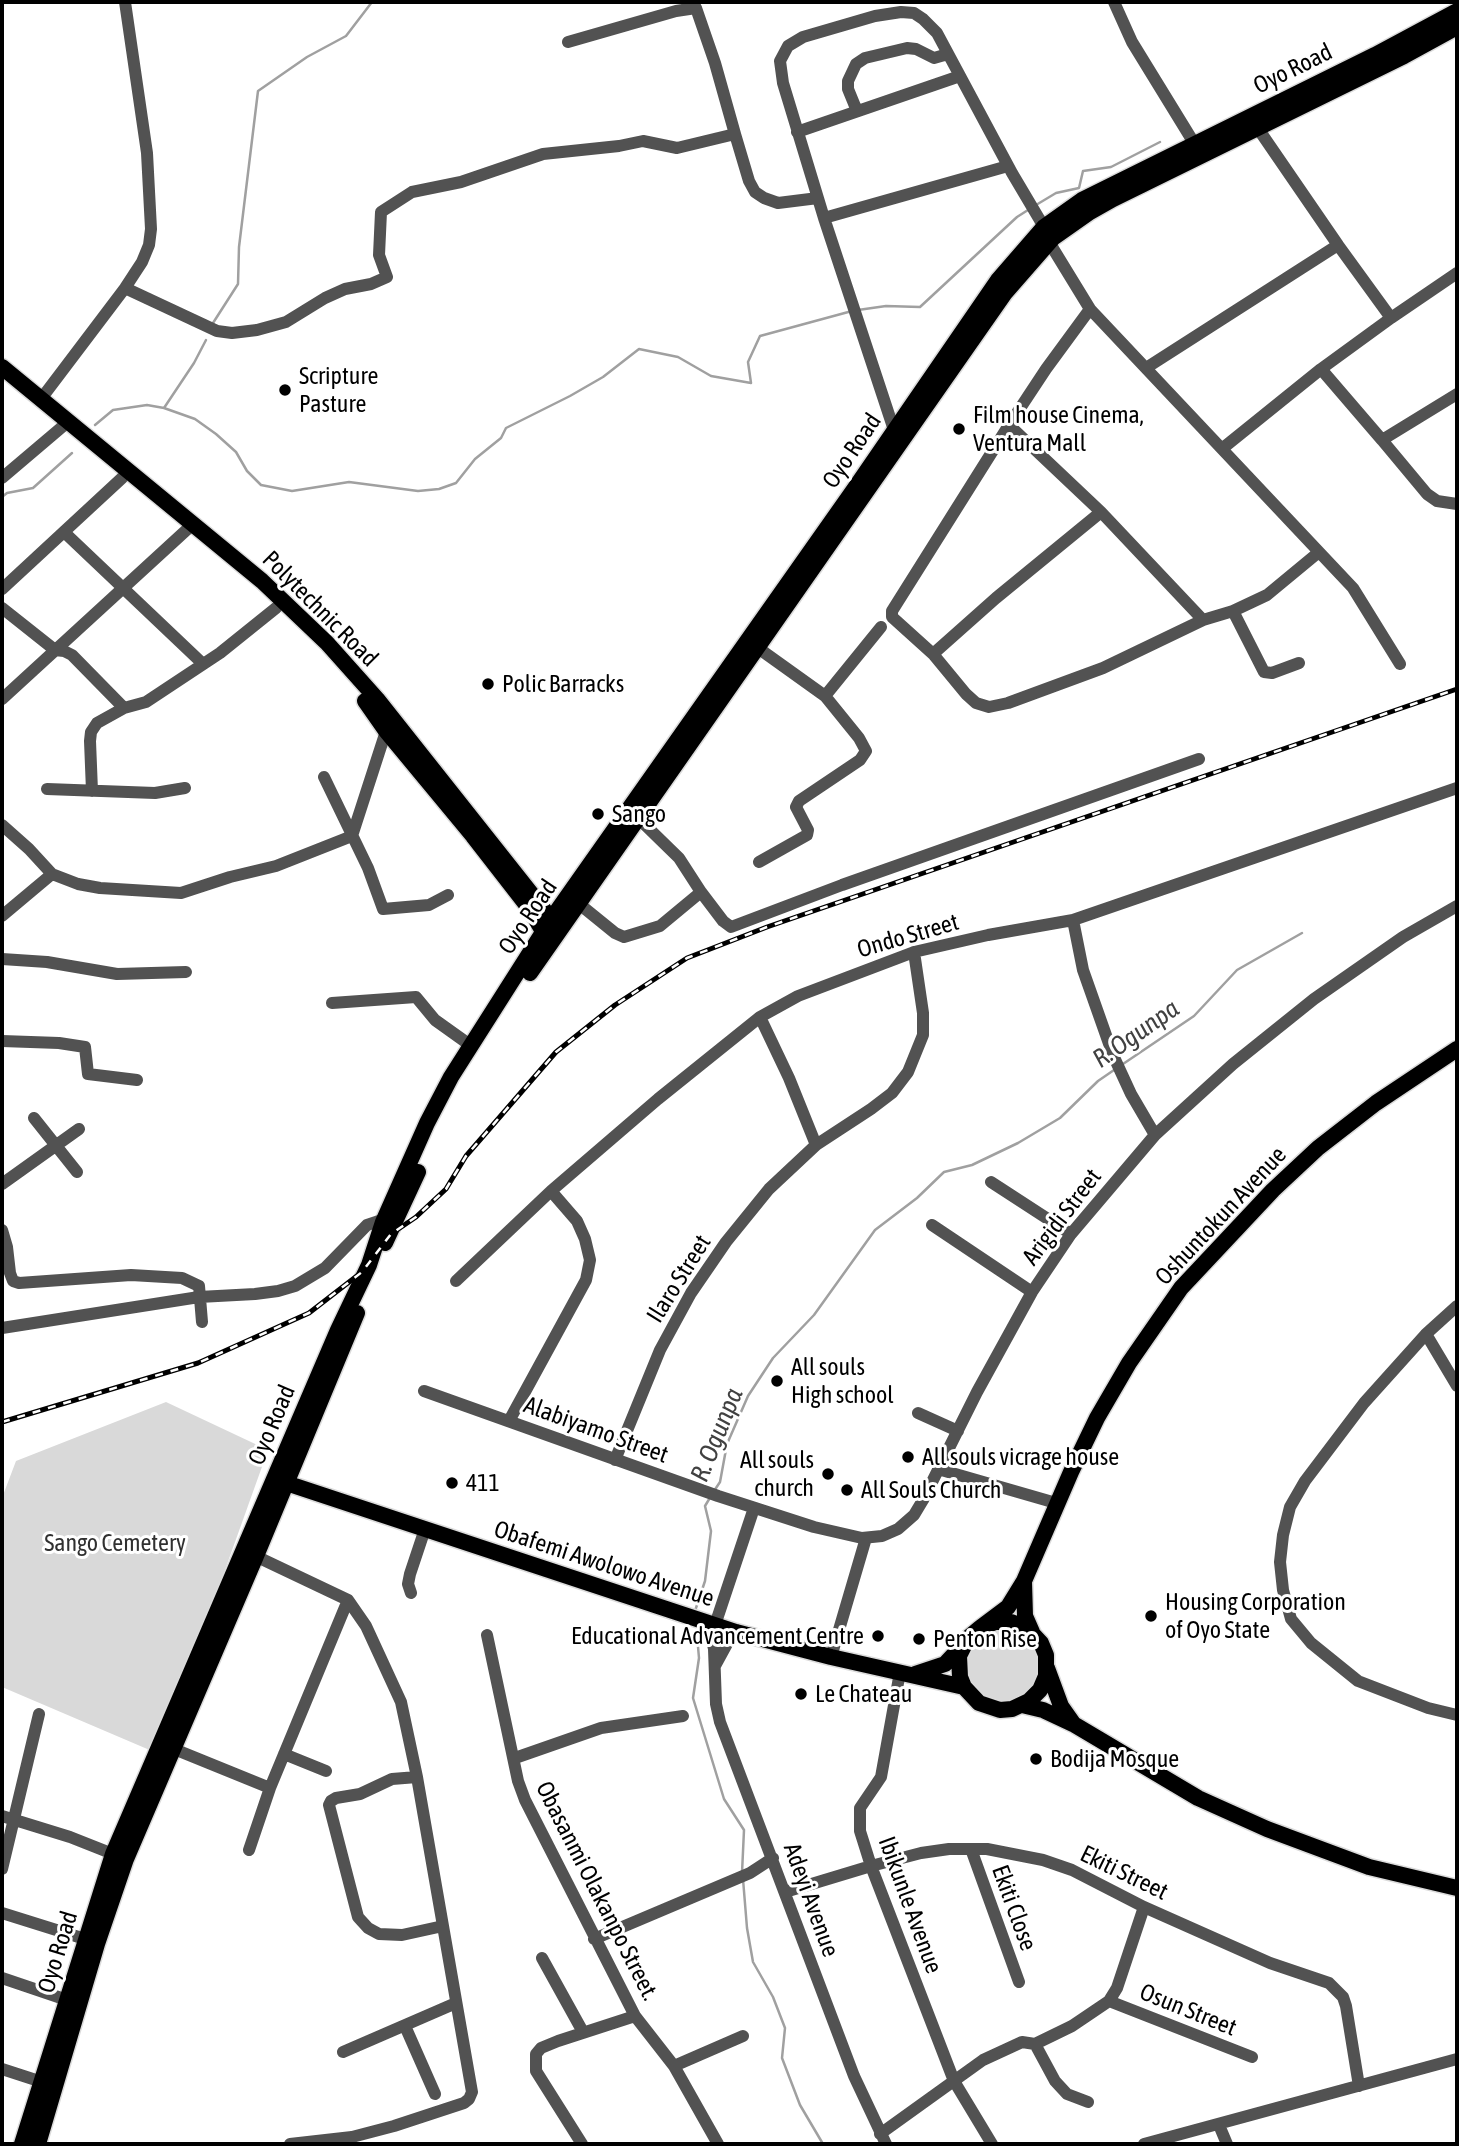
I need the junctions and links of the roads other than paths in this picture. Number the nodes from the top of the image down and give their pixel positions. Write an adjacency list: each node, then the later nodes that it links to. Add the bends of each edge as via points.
1 (125, 2): 19 (street, via 147,153 151,229 146,254)
2 (1114, 2): 12 (street, via 1132,42)
3 (1457, 11): 12 (main road, Oyo Road)
4 (1457, 27): 9 (main road, Oyo Road)
5 (568, 42): 11 (street, via 696,8)
6 (948, 54): 7 (street); 8 (street, via 934,58 906,48 865,58 856,64 848,81); 10 (street, via 931,25 914,13 875,16 803,37 788,46 780,61)
7 (960, 76): 8 (street); 13 (street)
8 (857, 111): 10 (street)
9 (1257, 127): 16 (main road, Oyo Road); 17 (street)
10 (797, 132): 14 (street)
11 (735, 134): 14 (street, via 755,192 778,203); 19 (street, via 677,148 643,141 543,154 461,182 412,191 381,212 379,255 387,277 345,289 286,322 257,330 217,331)
12 (1194, 143): 16 (main road, Oyo Road, via 1082,200)
13 (1008, 166): 15 (street); 16 (street)
14 (818, 198): 15 (street)
15 (824, 218): 30 (street)
16 (1046, 235): 20 (street); 30 (main road, Oyo Road, via 998,280); 46 (main road, Oyo Road)
17 (1338, 245): 21 (street); 23 (street)
18 (1457, 273): 21 (street)
19 (125, 288): 27 (street)
20 (1090, 309): 23 (street); 29 (street)
21 (1391, 318): 24 (street)
22 (2, 367): 27 (main road, Polytechnic Road)
23 (1146, 368): 32 (street)
24 (1321, 369): 31 (street); 32 (street)
25 (2, 380): 28 (main road, Polytechnic Road)
26 (1457, 394): 31 (street)
27 (41, 399): 28 (main road, Polytechnic Road)
28 (56, 418): 33 (street); 34 (main road, Polytechnic Road); 37 (main road, Polytechnic Road)
29 (1009, 425): 36 (street); 50 (street, via 892,611 892,617)
30 (894, 430): 46 (main road, Oyo Road)
31 (1382, 440): 35 (street, via 1427,494)
32 (1223, 448): 39 (street)
33 (2, 478)
34 (122, 478): 37 (main road, Polytechnic Road); 38 (street)
35 (1457, 504)
36 (1101, 512): 45 (street); 50 (street)
37 (190, 527): 41 (street); 43 (main road, Polytechnic Road); 66 (main road, Polytechnic Road, via 262,581 327,643 377,699)
38 (64, 532): 40 (street); 41 (street)
39 (1319, 552): 44 (street, via 1267,595); 53 (street, via 1353,588)
40 (2, 589)
41 (123, 589): 49 (street); 51 (street)
42 (2, 607): 49 (street)
43 (276, 608): 51 (street); 57 (main road, Polytechnic Road, via 364,699)
44 (1233, 611): 45 (street); 52 (street, via 1264,672)
45 (1203, 620): 50 (street, via 1103,668 989,707 966,694)
46 (766, 624): 48 (main road, Oyo Road); 73 (main road, Oyo Road)
47 (881, 626): 54 (street)
48 (758, 648): 54 (street); 64 (main road, Oyo Road)
49 (55, 650): 55 (street); 56 (street, via 72,655)
50 (933, 654)
51 (202, 663): 56 (street, via 146,702)
52 (1299, 663)
53 (1400, 664)
54 (825, 696): 68 (street, via 859,738 865,755 799,801 796,807 807,835)
55 (2, 699)
56 (124, 708): 63 (street, via 97,723 91,732)
57 (386, 731): 66 (main road, Polytechnic Road); 67 (street)
58 (1199, 759): 70 (street, via 731,927)
59 (324, 776): 67 (street)
60 (185, 788): 63 (street, via 155,793)
61 (1457, 788): 76 (street, Ondo Street)
62 (47, 789): 63 (street)
63 (92, 791)
64 (638, 818): 70 (street, via 680,858); 73 (main road, Oyo Road)
65 (2, 825): 69 (street)
66 (477, 833): 72 (main road, Polytechnic Road); 77 (main road, Polytechnic Road, via 529,908)
67 (352, 836): 69 (street, via 276,866 181,893 100,888); 71 (street, via 383,909 429,905)
68 (759, 862)
69 (52, 874): 75 (street)
70 (701, 892): 73 (street, via 660,926 624,937)
71 (448, 895)
72 (536, 898): 73 (main road); 77 (main road, Polytechnic Road)
73 (574, 898): 77 (main road, Oyo Road)
74 (1457, 905): 89 (street, Arigidi Street, via 1314,999)
75 (2, 916)
76 (1073, 920): 78 (street, Ondo Street); 89 (street, via 1083,971 1113,1055)
77 (551, 931): 84 (main road, Oyo Road); 96 (main road, Oyo Road, via 463,1077)
78 (914, 952): 82 (street, Ondo Street, via 797,996); 91 (street, Ilaro Street, via 923,1035 908,1072 882,1101)
79 (2, 959): 80 (street, via 117,974)
80 (186, 972)
81 (332, 1003): 84 (street, via 416,997 430,1015)
82 (760, 1017): 91 (street); 95 (street, Ondo Street)
83 (2, 1041): 86 (street, via 85,1047 88,1074)
84 (470, 1045): 96 (main road, Oyo Road, via 427,1123)
85 (1457, 1049): 115 (main road, Oshuntokun Avenue, via 1376,1102 1318,1148 1181,1288 1097,1418)
86 (137, 1080)
87 (34, 1118): 90 (street)
88 (79, 1129): 90 (street)
89 (1155, 1135): 99 (street, Arigidi Street)
90 (55, 1144): 92 (street); 94 (street)
91 (816, 1145): 112 (street, Ilaro Street, via 769,1189 691,1293 660,1350)
92 (77, 1172)
93 (991, 1182): 99 (street)
94 (2, 1184)
95 (551, 1191): 100 (street, Ondo Street); 110 (street, via 577,1221 590,1260 586,1280)
96 (388, 1224): 102 (street, via 367,1225 325,1268 295,1286); 114 (main road, Oyo Road, via 338,1330)
97 (932, 1225): 101 (street)
98 (2, 1230): 102 (street, via 13,1281 164,1276 199,1286)
99 (1071, 1234): 101 (street, Arigidi Street)
100 (456, 1281)
101 (1032, 1292): 111 (street, Arigidi Street)
102 (199, 1297): 104 (street); 105 (street)
103 (1457, 1306): 106 (street)
104 (201, 1322)
105 (2, 1328)
106 (1426, 1334): 107 (street); 135 (street, via 1340,1432 1305,1481 1290,1507 1280,1562 1291,1619 1311,1643 1358,1681)
107 (1457, 1386)
108 (424, 1391): 110 (street, Alabiyamo Street)
109 (918, 1413): 111 (street)
110 (509, 1421): 112 (street, Alabiyamo Street)
111 (958, 1431): 113 (street, Arigidi Street)
112 (615, 1460): 116 (street, Alabiyamo Street)
113 (938, 1469): 115 (street); 118 (street, Arigidi Street, via 914,1515 898,1529)
114 (279, 1481): 117 (main road, Obafemi Awolowo Avenue); 119 (main road, Oyo Road)
115 (1056, 1503): 120 (main road, Oshuntokun Avenue)
116 (754, 1508): 118 (street, Arigidi Street); 123 (street)
117 (425, 1530): 121 (street, via 410,1574); 123 (main road, Obafemi Awolowo Avenue)
118 (866, 1538): 128 (street)
119 (249, 1553): 122 (street); 138 (main road, Oyo Road); 147 (main road, Oyo Road)
120 (1024, 1581): 125 (main road, Oshuntokun Avenue, via 1007,1607); 126 (main road, Oshuntokun Avenue, via 1025,1616)
121 (411, 1593)
122 (348, 1600): 139 (street); 142 (street, via 366,1626 401,1702)
123 (702, 1621): 124 (main road, Obafemi Awolowo Avenue); 129 (street, Adeyi Avenue, via 712,1639)
124 (736, 1632): 128 (main road, Obafemi Awolowo Avenue); 129 (street)
125 (974, 1633): 126 (main road, via 1003,1621); 131 (main road, via 945,1664); 132 (main road, via 959,1656)
126 (1033, 1633): 130 (main road, via 1046,1655)
127 (487, 1635): 140 (street, Obasanmi Olakanpo Street.)
128 (831, 1657): 131 (main road, Obafemi Awolowo Avenue)
129 (715, 1666): 148 (street, Adeyi Avenue, via 720,1722)
130 (1047, 1668): 133 (main road, via 1040,1690); 137 (main road, via 1061,1706)
131 (906, 1674): 132 (main road, Obafemi Awolowo Avenue); 149 (street, Ibikunle Avenue, via 881,1777 864,1801 859,1819)
132 (964, 1687): 133 (main road, via 989,1707 1000,1710)
133 (1022, 1705): 137 (main road)
134 (39, 1714): 144 (street)
135 (1457, 1715)
136 (683, 1716): 140 (street, via 601,1728)
137 (1075, 1725): 151 (main road, via 1198,1798 1267,1829 1369,1867)
138 (174, 1749): 143 (street); 179 (main road, Oyo Road, via 126,1859)
139 (284, 1754): 141 (street); 143 (street)
140 (515, 1758): 157 (street, Obasanmi Olakanpo Street., via 525,1800)
141 (326, 1771)
142 (417, 1777): 155 (street); 155 (street, via 392,1780 360,1794 336,1798 329,1805 358,1917 379,1934 402,1935)
143 (270, 1788): 146 (street)
144 (8, 1818): 147 (street); 150 (street)
145 (971, 1849): 149 (street, Ekiti Street, via 921,1853); 153 (street, Ekiti Street, via 1043,1860); 160 (street, Ekiti Close)
146 (249, 1850)
147 (113, 1854): 156 (main road, Oyo Road)
148 (773, 1858): 152 (street, Adeyi Avenue); 157 (street, via 750,1873)
149 (871, 1866): 152 (street, Ekiti Street); 174 (street, Ibikunle Avenue)
150 (2, 1869)
151 (1457, 1888)
152 (785, 1892): 181 (street, Adeyi Avenue, via 854,2076)
153 (1144, 1907): 162 (street); 176 (street, Ekiti Street, via 1337,1989 1346,2006)
154 (2, 1913): 156 (street)
155 (443, 1926): 163 (street)
156 (85, 1939): 161 (main road, Oyo Road)
157 (594, 1939): 164 (street, Obasanmi Olakanpo Street.)
158 (541, 1958): 166 (street)
159 (2, 1978): 161 (street)
160 (1018, 1982)
161 (67, 2000): 175 (main road, Oyo Road)
162 (1109, 2001): 168 (street); 170 (street, Osun Street)
163 (456, 2003): 165 (street); 184 (street, via 472,2092 469,2099 384,2129)
164 (635, 2016): 166 (street); 172 (street, Obasanmi Olakanpo Street.)
165 (405, 2025): 169 (street); 177 (street)
166 (583, 2032): 185 (street, via 541,2048 534,2061)
167 (743, 2036): 172 (street)
168 (1035, 2045): 174 (street, via 1022,2042 1007,2048); 178 (street, via 1067,2094)
169 (343, 2052)
170 (1252, 2057)
171 (1457, 2059): 176 (street)
172 (674, 2066): 186 (street, Obasanmi Olakanpo Street.)
173 (2, 2069): 175 (street)
174 (954, 2081): 181 (street); 187 (street, Ibikunle Avenue)
175 (42, 2082): 179 (main road, Oyo Road)
176 (1359, 2086): 180 (street)
177 (435, 2094)
178 (1088, 2102)
179 (39, 2114): 182 (main road, Oyo Road); 183 (main road, Oyo Road)
180 (1219, 2125): 188 (street); 189 (street)
181 (883, 2139)
182 (22, 2144)
183 (38, 2144)
184 (290, 2144)
185 (582, 2144)
186 (718, 2144)
187 (992, 2144)
188 (1144, 2144)
189 (1227, 2144)

